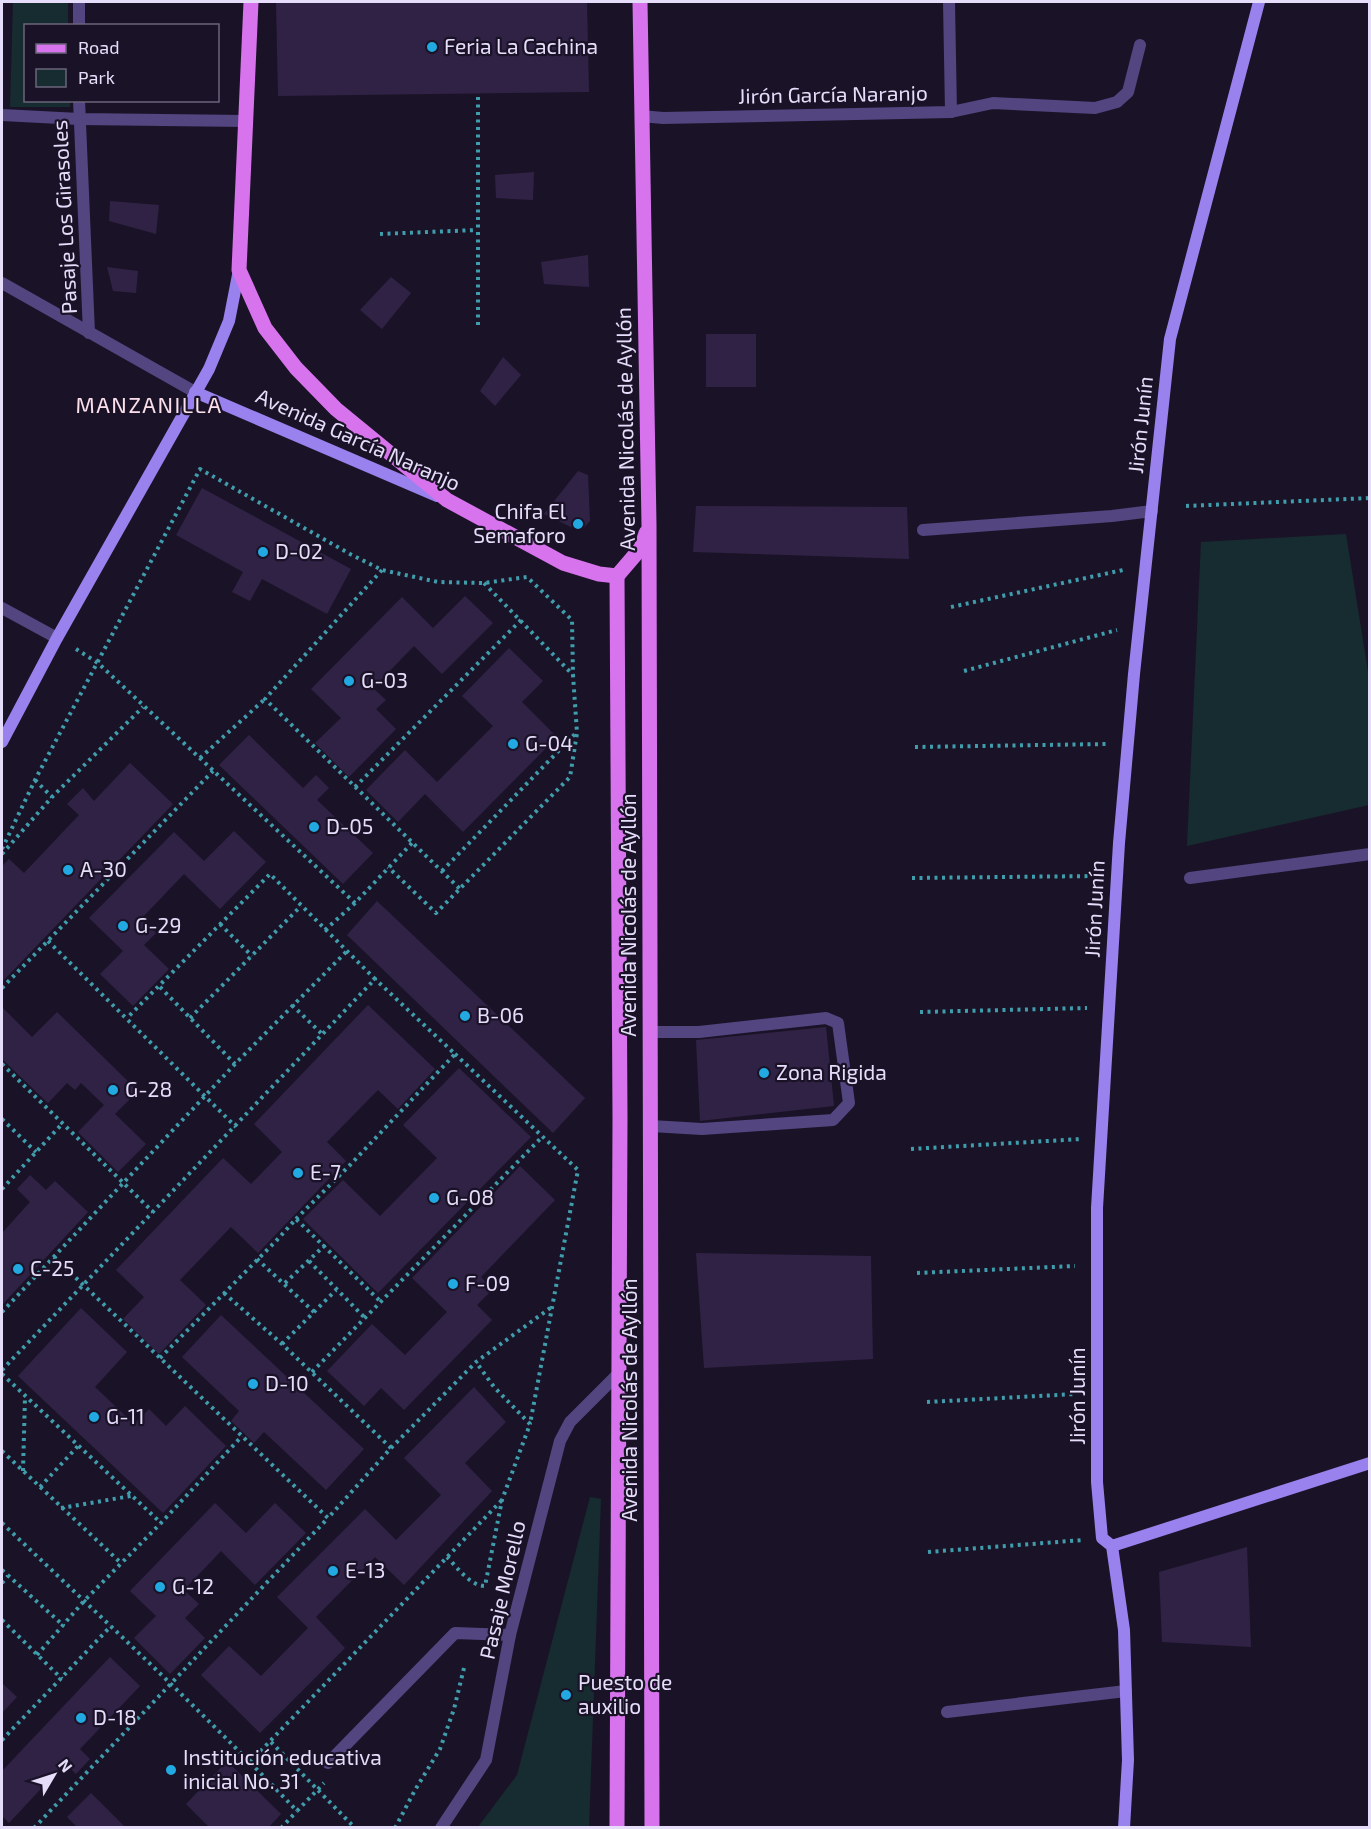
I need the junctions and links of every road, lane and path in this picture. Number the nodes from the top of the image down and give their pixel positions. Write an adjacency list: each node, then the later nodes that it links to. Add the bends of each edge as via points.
1 (79, 2): 6 (street)
2 (250, 2): 14 (main road)
3 (640, 2): 12 (main road, Avenida Nicolás de Ayllón)
4 (949, 2): 10 (street, Jirón García Naranjo)
5 (1259, 2): 25 (street, Jirón Junín, via 1170,339)
6 (79, 24)
7 (1140, 45): 10 (street, via 1128,92 1117,102 1095,108 993,103)
8 (478, 95): 15 (path)
9 (79, 102): 13 (street, Pasaje Los Girasoles)
10 (951, 112): 12 (street, Jirón García Naranjo)
11 (2, 115): 13 (street)
12 (641, 116): 26 (main road, Avenida Nicolás de Ayllón)
13 (79, 119): 14 (street); 20 (street, Pasaje Los Girasoles)
14 (246, 121): 17 (main road)
15 (476, 230): 16 (path); 19 (path)
16 (380, 234)
17 (239, 270): 21 (street, via 229,321); 23 (main road, via 266,328 296,368 336,409)
18 (2, 283): 20 (street, Avenida García Naranjo)
19 (477, 325)
20 (89, 333): 21 (street, Avenida García Naranjo)
21 (195, 392): 23 (street, Avenida García Naranjo); 36 (street)
22 (1370, 498): 24 (path)
23 (447, 500): 30 (main road, Avenida García Naranjo, via 564,563)
24 (1186, 506)
25 (1152, 511): 27 (street); 28 (street, Jirón Junín)
26 (649, 525): 30 (main road, via 640,548); 76 (main road, Avenida Nicolás de Ayllón)
27 (923, 530)
28 (1146, 566): 32 (path); 35 (street, Jirón Junín)
29 (382, 570): 31 (path, via 438,582); 37 (path, via 200,469); 40 (path)
30 (617, 576): 114 (main road, Avenida Nicolás de Ayllón)
31 (484, 583): 34 (path); 39 (path, via 526,577 572,620)
32 (951, 607)
33 (2, 608): 36 (street)
34 (521, 620): 39 (path); 49 (path)
35 (1139, 624): 38 (path); 44 (street, Jirón Junín)
36 (57, 638): 37 (path); 43 (street)
37 (98, 663): 41 (path); 48 (path)
38 (964, 671)
39 (573, 675): 42 (path)
40 (265, 699): 46 (path); 49 (path)
41 (142, 707): 46 (path); 50 (path)
42 (577, 733): 56 (path); 60 (path, via 570,777)
43 (2, 742)
44 (1128, 743): 45 (path); 57 (street, Jirón Junín)
45 (915, 747)
46 (200, 758): 47 (path)
47 (213, 771): 61 (path); 65 (path)
48 (35, 780): 50 (path); 52 (path)
49 (354, 787): 51 (path)
50 (52, 797): 53 (path)
51 (412, 843): 55 (path); 56 (path)
52 (2, 849)
53 (2, 854)
54 (1370, 854): 59 (street)
55 (388, 867): 60 (path, via 436,913); 61 (path)
56 (442, 871): 60 (path)
57 (1117, 876): 58 (path); 72 (street, Jirón Junín)
58 (912, 878)
59 (1190, 878)
60 (460, 890)
61 (355, 903): 64 (path)
62 (301, 906): 63 (path, via 270,874); 64 (path); 67 (path)
63 (220, 924): 67 (path); 69 (path)
64 (325, 930): 66 (path)
65 (48, 941): 70 (path); 74 (path)
66 (347, 951): 68 (path); 71 (path)
67 (252, 956): 75 (path)
68 (375, 979): 77 (path); 78 (path)
69 (160, 987): 74 (path); 75 (path)
70 (2, 988)
71 (292, 1005): 77 (path); 80 (path)
72 (1109, 1007): 73 (path); 87 (street, Jirón Junín)
73 (920, 1012)
74 (127, 1018): 81 (path)
75 (190, 1018): 80 (path)
76 (651, 1032): 84 (main road, Avenida Nicolás de Ayllón); 84 (street, via 699,1032 826,1018 838,1023 849,1103 833,1120 702,1129)
77 (321, 1034): 85 (path)
78 (455, 1054): 86 (path); 93 (path)
79 (2, 1064): 83 (path)
80 (235, 1064): 81 (path)
81 (204, 1097): 85 (path); 90 (path)
82 (2, 1119): 89 (path)
83 (62, 1124): 89 (path); 90 (path)
84 (651, 1126): 163 (main road, Avenida Nicolás de Ayllón)
85 (236, 1127): 92 (path)
86 (542, 1137): 104 (path); 105 (path, via 578,1170)
87 (1102, 1138): 88 (path); 98 (street, Jirón Junín)
88 (911, 1149)
89 (36, 1152): 91 (path)
90 (124, 1182): 92 (path); 95 (path)
91 (2, 1189)
92 (153, 1212): 101 (path)
93 (296, 1219): 94 (path); 96 (path)
94 (325, 1245): 97 (path); 104 (path)
95 (54, 1257): 101 (path); 106 (path)
96 (257, 1259): 100 (path); 103 (path)
97 (309, 1261): 100 (path); 102 (path)
98 (1098, 1265): 99 (path); 115 (street, Jirón Junín)
99 (917, 1273)
100 (285, 1283): 107 (path)
101 (83, 1285): 110 (path); 112 (path)
102 (336, 1290): 107 (path); 108 (path)
103 (224, 1293): 109 (path); 110 (path)
104 (381, 1302): 108 (path)
105 (553, 1306): 111 (path); 118 (path)
106 (2, 1312)
107 (315, 1312): 109 (path)
108 (365, 1318): 113 (path)
109 (282, 1344): 113 (path)
110 (160, 1358): 119 (path)
111 (476, 1362): 118 (path); 121 (path)
112 (2, 1372): 116 (path)
113 (312, 1372): 121 (path)
114 (620, 1373): 143 (street, Pasaje Morello, via 570,1422 560,1441); 162 (main road, Avenida Nicolás de Ayllón)
115 (1097, 1393): 117 (path); 132 (street, Jirón Junín, via 1097,1482)
116 (25, 1396): 120 (path); 124 (path)
117 (927, 1402)
118 (530, 1424): 127 (path)
119 (242, 1436): 129 (path); 131 (path)
120 (78, 1446): 125 (path); 126 (path)
121 (391, 1448): 129 (path)
122 (2, 1451): 124 (path)
123 (1370, 1463): 132 (street)
124 (23, 1471): 125 (path)
125 (40, 1487): 128 (path)
126 (132, 1496): 128 (path); 131 (path)
127 (502, 1500): 134 (path); 134 (path, via 484,1586 478,1586)
128 (61, 1508): 135 (path)
129 (328, 1518): 147 (path)
130 (2, 1522): 139 (path)
131 (161, 1524): 135 (path)
132 (1107, 1542): 133 (path); 148 (street, Jirón Junín, via 1124,1630)
133 (928, 1552)
134 (447, 1557): 151 (path)
135 (122, 1564): 139 (path)
136 (2, 1570): 137 (path)
137 (8, 1576): 138 (path); 141 (path)
138 (2, 1583)
139 (84, 1601): 141 (path); 142 (path)
140 (2, 1620): 144 (path)
141 (64, 1626): 144 (path)
142 (111, 1626): 146 (path); 147 (path)
143 (510, 1635): 153 (street, via 455,1634); 161 (street, Pasaje Morello, via 486,1760)
144 (37, 1655): 146 (path)
145 (464, 1668): 160 (path, via 440,1749)
146 (62, 1679): 150 (path)
147 (171, 1684): 152 (path); 157 (path)
148 (1126, 1691): 149 (street); 164 (street, Jirón Junín, via 1128,1760)
149 (947, 1712)
150 (2, 1740)
151 (271, 1742): 152 (path); 155 (path)
152 (250, 1762): 156 (path)
153 (328, 1763)
154 (325, 1782): 155 (path)
155 (317, 1790): 156 (path); 159 (path)
156 (297, 1811): 158 (path)
157 (34, 1827)
158 (280, 1827)
159 (355, 1827)
160 (395, 1827)
161 (441, 1827)
162 (617, 1827)
163 (652, 1827)
164 (1124, 1827)

